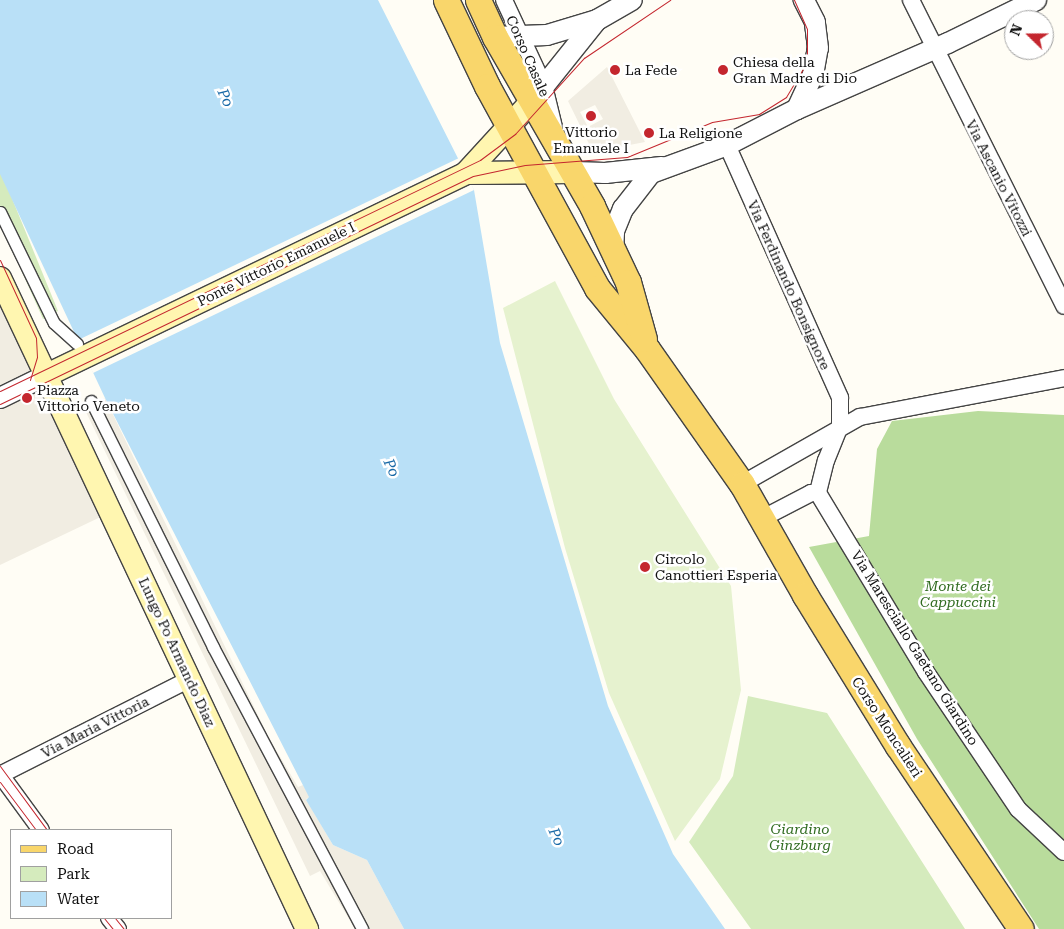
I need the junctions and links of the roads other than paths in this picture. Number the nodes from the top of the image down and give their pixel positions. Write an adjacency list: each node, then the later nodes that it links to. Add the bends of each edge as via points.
1 (478, 0): 9 (main road, Corso Moncalieri)
2 (504, 0): 10 (street, Corso Casale)
3 (632, 0): 8 (street)
4 (804, 0): 13 (street, via 815,22 818,48 813,75)
5 (912, 0): 11 (street, Via Ascanio Vitozzi)
6 (1036, 0): 11 (street)
7 (451, 10): 14 (main road, Corso Moncalieri)
8 (597, 20): 10 (street, via 547,35); 12 (street)
9 (495, 38): 10 (street); 12 (main road, Corso Moncalieri)
10 (520, 38): 12 (street, Corso Casale)
11 (934, 49): 13 (street); 23 (street, Via Ascanio Vitozzi)
12 (538, 94): 14 (main road); 18 (main road, Corso Moncalieri, via 557,142)
13 (796, 109): 15 (street)
14 (510, 126): 17 (main road, Corso Moncalieri); 19 (main road)
15 (727, 145): 16 (street); 30 (street, Via Ferdinando Bonsignore, via 840,398)
16 (664, 166): 18 (street, via 605,173); 21 (street, via 643,181 623,208 614,231)
17 (537, 172): 18 (main road); 19 (main road); 24 (main road, Corso Moncalieri, via 597,288)
18 (574, 172): 21 (main road, Corso Moncalieri)
19 (466, 173): 25 (main road, Ponte Vittorio Emanuele I)
20 (0, 212): 25 (street, via 54,323)
21 (613, 252): 24 (main road, Corso Moncalieri, via 628,282)
22 (0, 278): 26 (main road, Lungo Po Armando Diaz)
23 (1064, 306)
24 (647, 349): 31 (main road, Corso Moncalieri)
25 (81, 350): 26 (main road)
26 (45, 376): 28 (street); 34 (main road, Lungo Po Armando Diaz)
27 (1064, 378): 30 (street, via 869,415)
28 (0, 398)
29 (91, 401): 39 (street, via 213,647)
30 (840, 426): 31 (street); 32 (street, via 826,460)
31 (742, 484): 33 (main road, Corso Moncalieri)
32 (818, 493): 33 (street, via 811,493); 37 (street, Via Maresciallo Gaetano Giardino, via 926,672 1018,809)
33 (763, 518): 40 (main road, Corso Moncalieri, via 805,595 888,729)
34 (190, 679): 35 (street, Via Maria Vittoria); 38 (main road, Lungo Po Armando Diaz)
35 (0, 774): 36 (street)
36 (40, 829)
37 (1064, 852)
38 (308, 929)
39 (362, 929)
40 (1022, 929)

